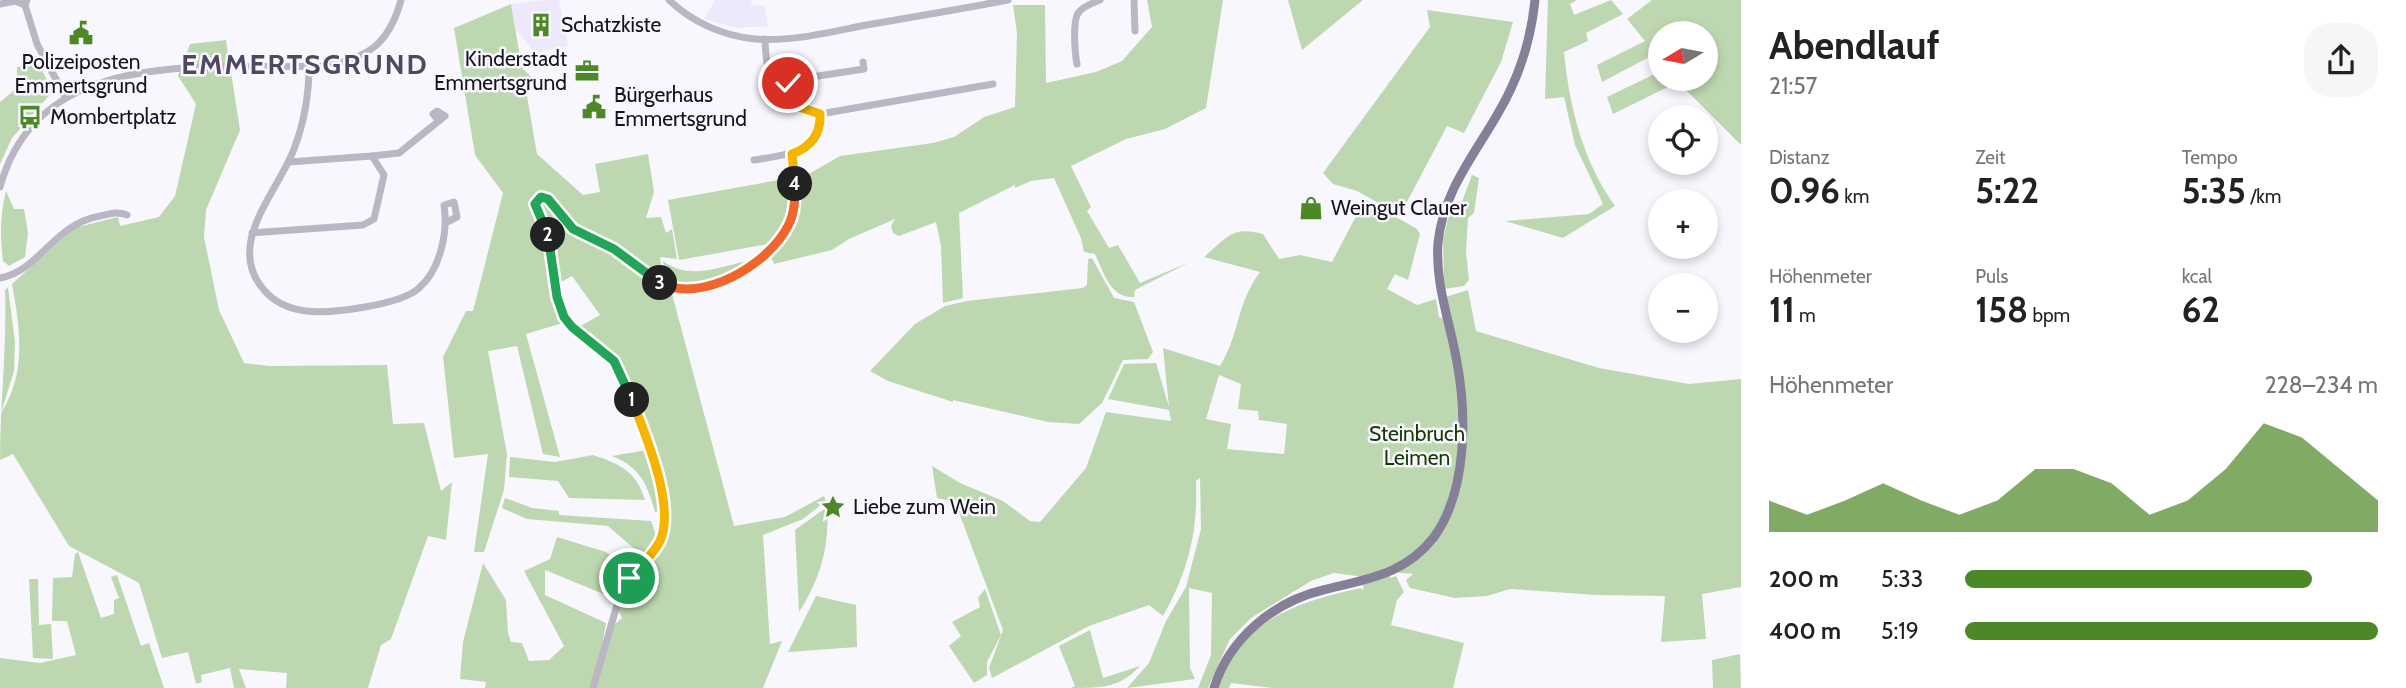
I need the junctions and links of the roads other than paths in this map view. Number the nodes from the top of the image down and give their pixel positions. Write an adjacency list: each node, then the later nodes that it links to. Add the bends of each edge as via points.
1 (401, 0): 13 (street, via 391,29 373,48 348,61)
2 (669, 0): 10 (street, via 710,27)
3 (1008, 0): 10 (street)
4 (1100, 0): 12 (street, via 1076,17)
5 (1134, 0): 9 (street)
6 (1535, 0): 29 (main road, via 1513,82 1455,183 1438,244 1438,278 1460,383 1462,423 1448,509 1425,547 1399,568 1375,579 1295,599 1266,616 1236,645)
7 (26, 2): 8 (street); 16 (street, via 37,44)
8 (0, 4)
9 (1135, 31)
10 (765, 39): 15 (street)
11 (863, 62): 15 (street, via 864,69 805,78)
12 (1077, 64)
13 (309, 66): 16 (street, via 180,69 113,78); 22 (street, via 305,110)
14 (993, 84): 17 (street)
15 (775, 88): 17 (street, via 787,103)
16 (66, 98): 23 (street, via 38,119 17,146)
17 (820, 114): 19 (street, via 813,141)
18 (439, 121): 20 (street, via 399,153)
19 (792, 154): 21 (street); 28 (street, via 794,199 785,231 766,254 694,289 659,283 614,249 573,229 545,197 535,200 551,242 561,309 572,327 606,353 618,369 652,454 664,513 660,540 629,578 617,605)
20 (372, 156): 22 (street); 26 (street, via 384,178 370,223)
21 (754, 160)
22 (289, 162): 26 (street)
23 (0, 187)
24 (127, 215): 27 (street, via 119,212 79,222 23,269)
25 (447, 222): 26 (street, via 433,268 418,290 398,300 320,312 285,306 264,290 250,260)
26 (252, 233)
27 (0, 278)
28 (593, 688)
29 (1214, 688)

